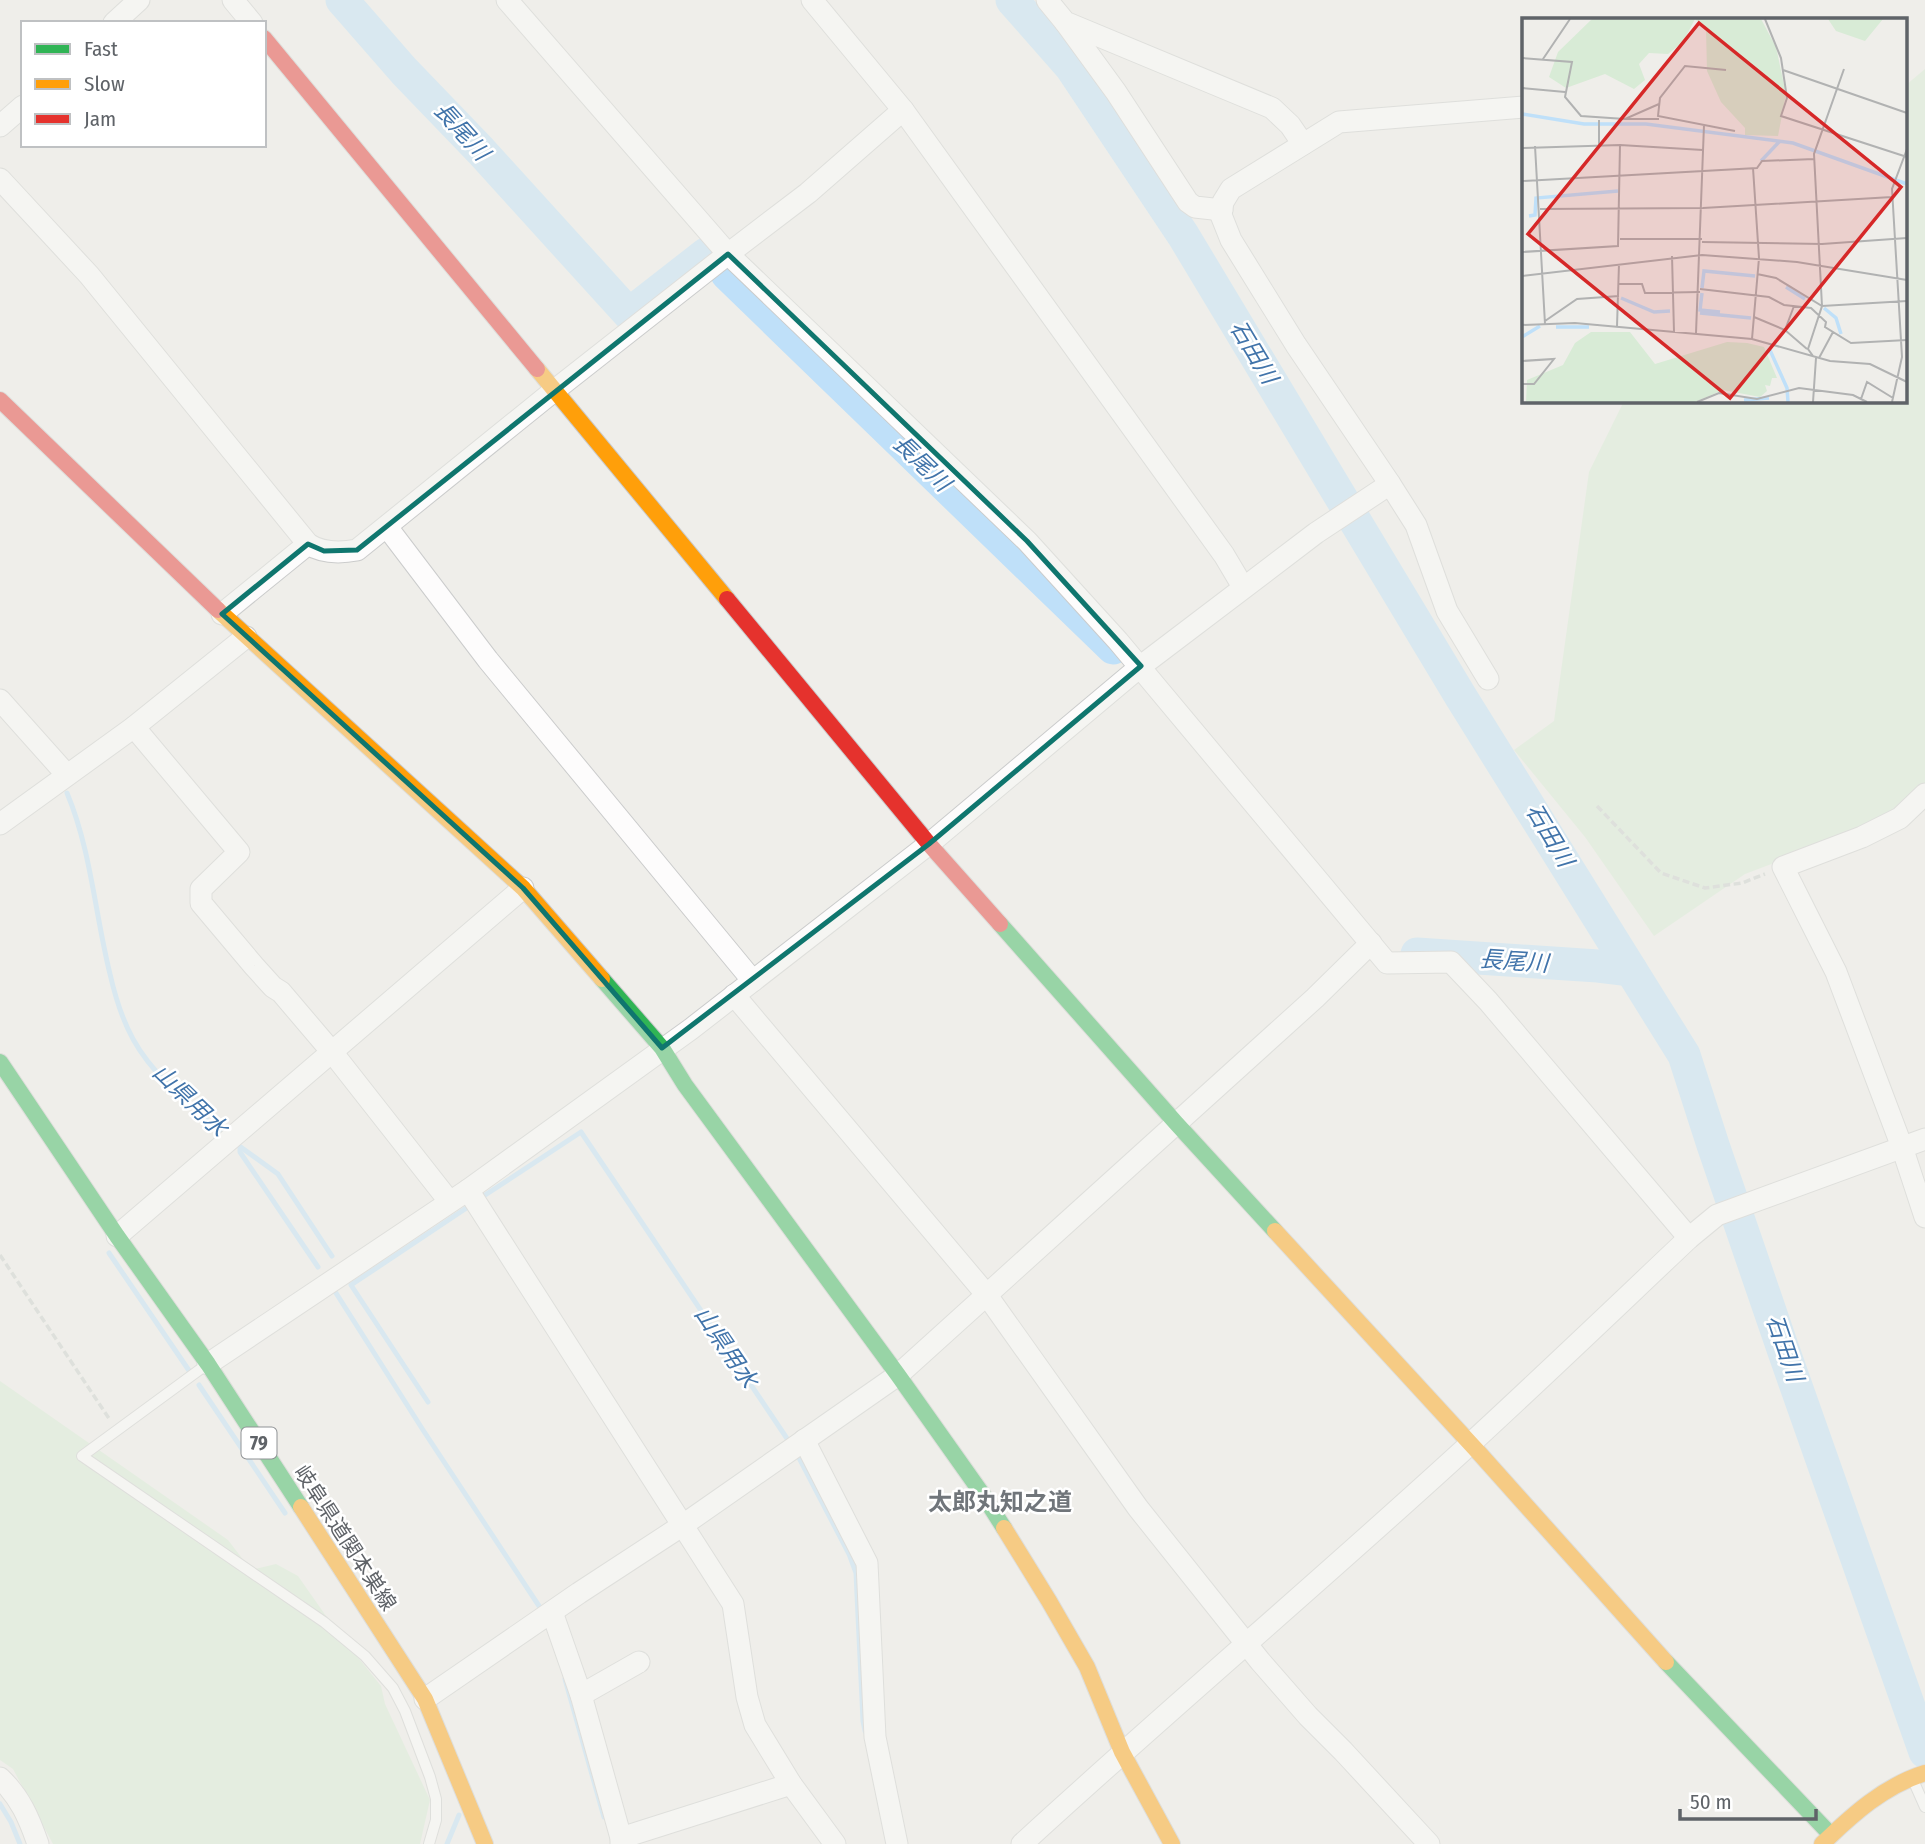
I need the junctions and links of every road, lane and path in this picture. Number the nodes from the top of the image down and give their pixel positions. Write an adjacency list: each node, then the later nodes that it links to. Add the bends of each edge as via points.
1 (139, 0): 6 (street)
2 (233, 0): 7 (street)
3 (507, 0): 17 (street)
4 (812, 0): 12 (street)
5 (1047, 0): 8 (street)
6 (116, 21)
7 (250, 21)
8 (1065, 22): 14 (street, via 1272,108); 16 (street, via 1188,202)
9 (266, 40): 18 (street)
10 (1522, 107): 14 (street, via 1339,122)
11 (21, 108): 13 (street)
12 (903, 110): 17 (street, via 808,193); 23 (street)
13 (0, 126)
14 (1303, 144): 16 (street, via 1231,189)
15 (0, 179): 22 (street, via 89,275)
16 (1222, 210): 20 (street, via 1231,240)
17 (728, 254): 18 (street); 26 (street, via 1027,541)
18 (555, 390): 21 (street); 34 (street)
19 (0, 400): 24 (street)
20 (1383, 489): 23 (street); 27 (street, via 1416,525 1447,611)
21 (387, 527): 22 (street, via 358,550 324,551); 38 (street, via 488,660)
22 (308, 544): 24 (street)
23 (1243, 587): 26 (street)
24 (222, 614): 25 (street)
25 (246, 637): 29 (street); 36 (street)
26 (1141, 666): 34 (street); 37 (street)
27 (1488, 679)
28 (0, 700): 30 (street)
29 (134, 727): 30 (street); 41 (street, via 239,852 201,889 201,903)
30 (67, 775): 33 (street)
31 (1925, 794): 35 (street, via 1900,818)
32 (1597, 806): 35 (path, via 1661,873 1705,888 1742,883)
33 (0, 824)
34 (929, 844): 38 (street); 43 (street)
35 (1783, 866): 45 (street, via 1836,972)
36 (523, 888): 40 (street); 41 (street)
37 (1371, 943): 43 (street); 50 (street, via 1387,963 1451,962)
38 (753, 981): 39 (street)
39 (734, 995): 40 (street); 52 (street)
40 (662, 1048): 46 (street); 54 (street)
41 (332, 1052): 47 (street); 49 (street)
42 (0, 1062): 49 (street, 岐阜県道関本巣線 / 79)
43 (1176, 1123): 52 (street); 56 (street)
44 (1925, 1139): 45 (street)
45 (1902, 1147): 48 (street); 50 (street, via 1717,1215)
46 (468, 1189): 47 (street); 58 (street)
47 (449, 1202): 53 (street)
48 (1925, 1217)
49 (117, 1236): 53 (street, 岐阜県道関本巣線 / 79)
50 (1689, 1238): 56 (street)
51 (0, 1255): 55 (path)
52 (986, 1294): 54 (street); 60 (street, via 1138,1508)
53 (208, 1364): 55 (lane); 63 (street, 岐阜県道関本巣線 / 79)
54 (898, 1375): 57 (street); 65 (street, via 983,1494 1049,1601 1087,1667)
55 (118, 1430): 64 (lane, via 82,1456 324,1622 365,1656 393,1688)
56 (1470, 1444): 60 (street); 70 (street)
57 (797, 1446): 58 (street); 76 (street, via 867,1563 875,1737)
58 (682, 1525): 59 (street); 68 (street, via 733,1604 755,1726)
59 (552, 1612): 62 (street); 63 (street)
60 (1246, 1644): 65 (street); 79 (street)
61 (639, 1662): 62 (street)
62 (581, 1695): 71 (street)
63 (425, 1699): 64 (lane); 74 (street, 岐阜県道関本巣線 / 79)
64 (405, 1711): 73 (lane, via 436,1800)
65 (1122, 1752): 77 (street); 78 (street)
66 (1918, 1774): 69 (lane); 70 (street, via 1873,1799)
67 (0, 1778): 72 (street, via 28,1817)
68 (791, 1784): 71 (street); 75 (street)
69 (1925, 1807)
70 (1826, 1840)
71 (621, 1841)
72 (38, 1844)
73 (429, 1844)
74 (485, 1844)
75 (835, 1844)
76 (897, 1844)
77 (1022, 1844)
78 (1172, 1844)
79 (1429, 1844)

